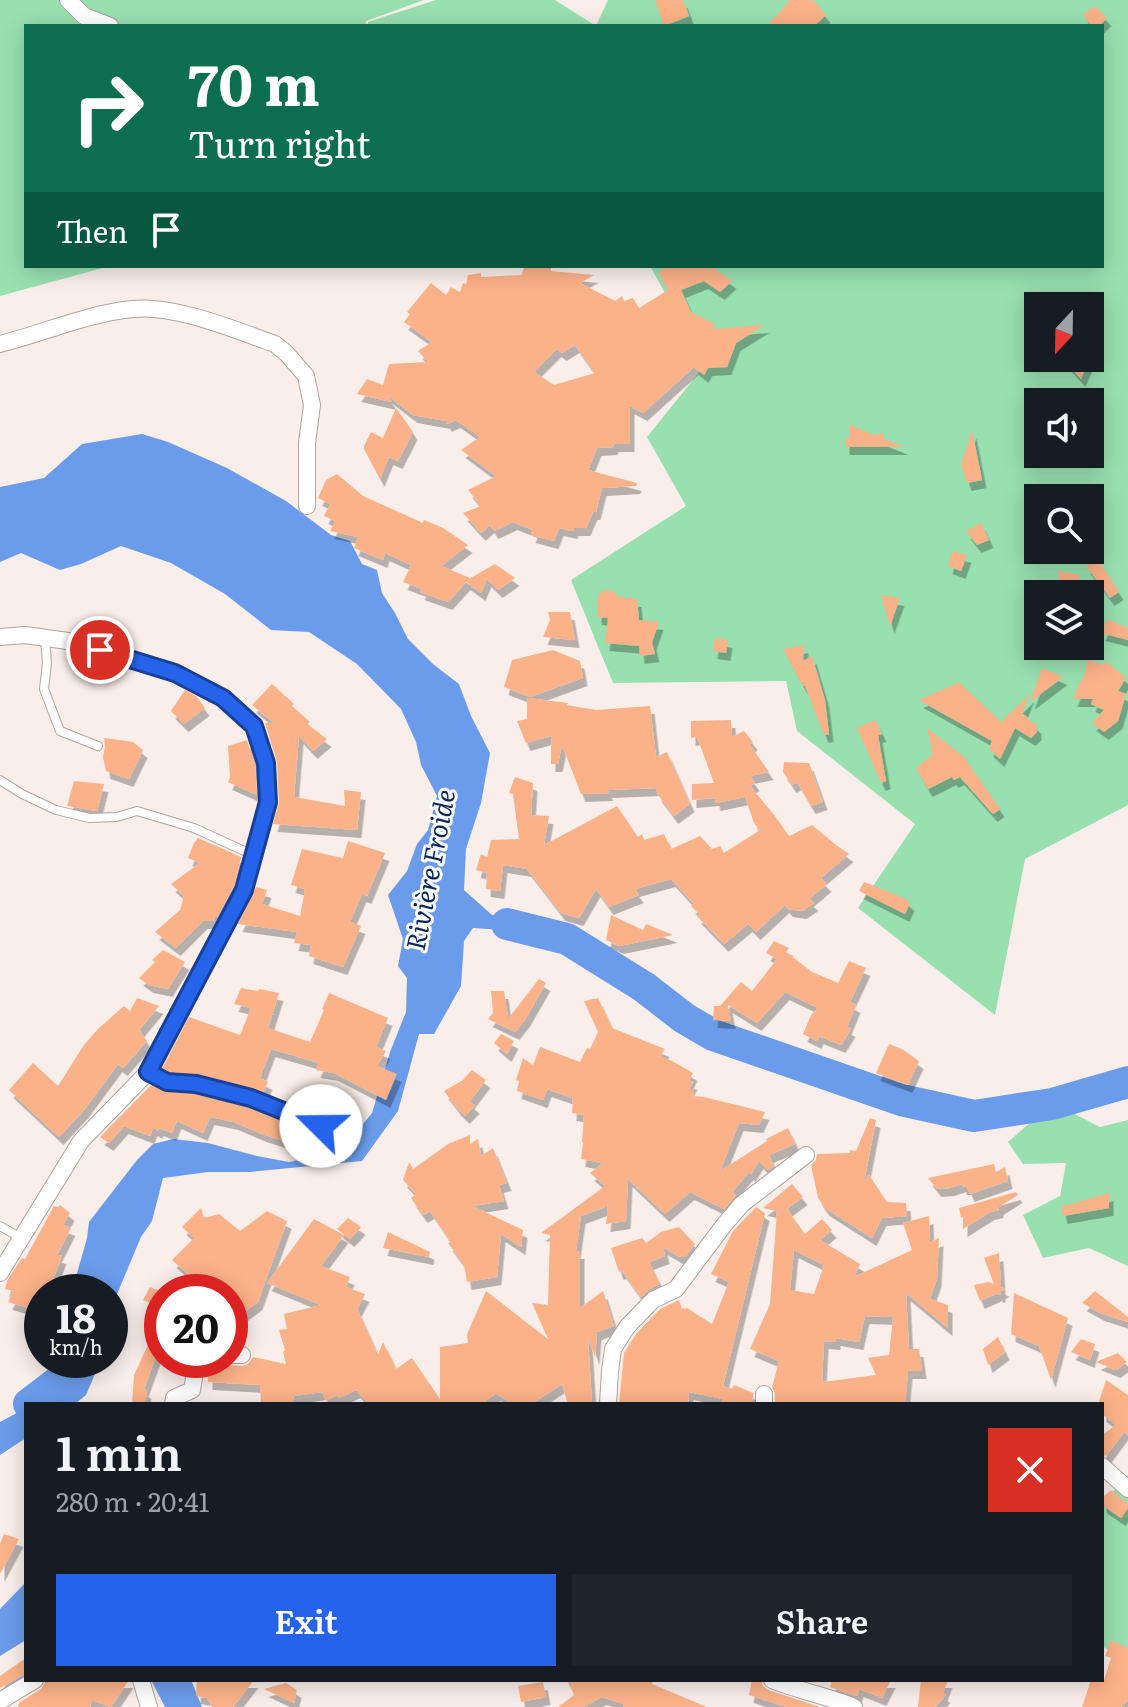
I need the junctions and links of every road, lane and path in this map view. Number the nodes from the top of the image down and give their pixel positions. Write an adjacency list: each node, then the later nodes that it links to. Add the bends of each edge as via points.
1 (68, 0): 2 (street, via 84,16)
2 (105, 24)
3 (0, 344): 4 (street, via 133,308 171,310 275,344 306,376 312,405)
4 (307, 506)
5 (0, 637): 6 (street)
6 (45, 638): 7 (lane, via 44,689 60,731); 9 (street, via 175,673 223,698 254,726 266,763 268,802)
7 (98, 746)
8 (0, 780): 9 (lane, via 56,810 89,818 137,811 194,828)
9 (254, 855): 10 (street, via 244,890)
10 (148, 1072): 11 (lane, via 167,1082 251,1098); 14 (street, via 81,1141)
11 (321, 1126)
12 (806, 1155): 18 (street, via 742,1204 676,1289 653,1300 627,1327 613,1349)
13 (0, 1226): 14 (lane)
14 (21, 1238): 15 (street)
15 (0, 1273)
16 (194, 1378): 17 (street, via 192,1390)
17 (173, 1402)
18 (608, 1402)
19 (1104, 1468): 20 (street)
20 (1128, 1489)
21 (32, 1682): 24 (street)
22 (142, 1682): 25 (street)
23 (777, 1682): 26 (street)
24 (0, 1701)
25 (149, 1707)
26 (854, 1707)

